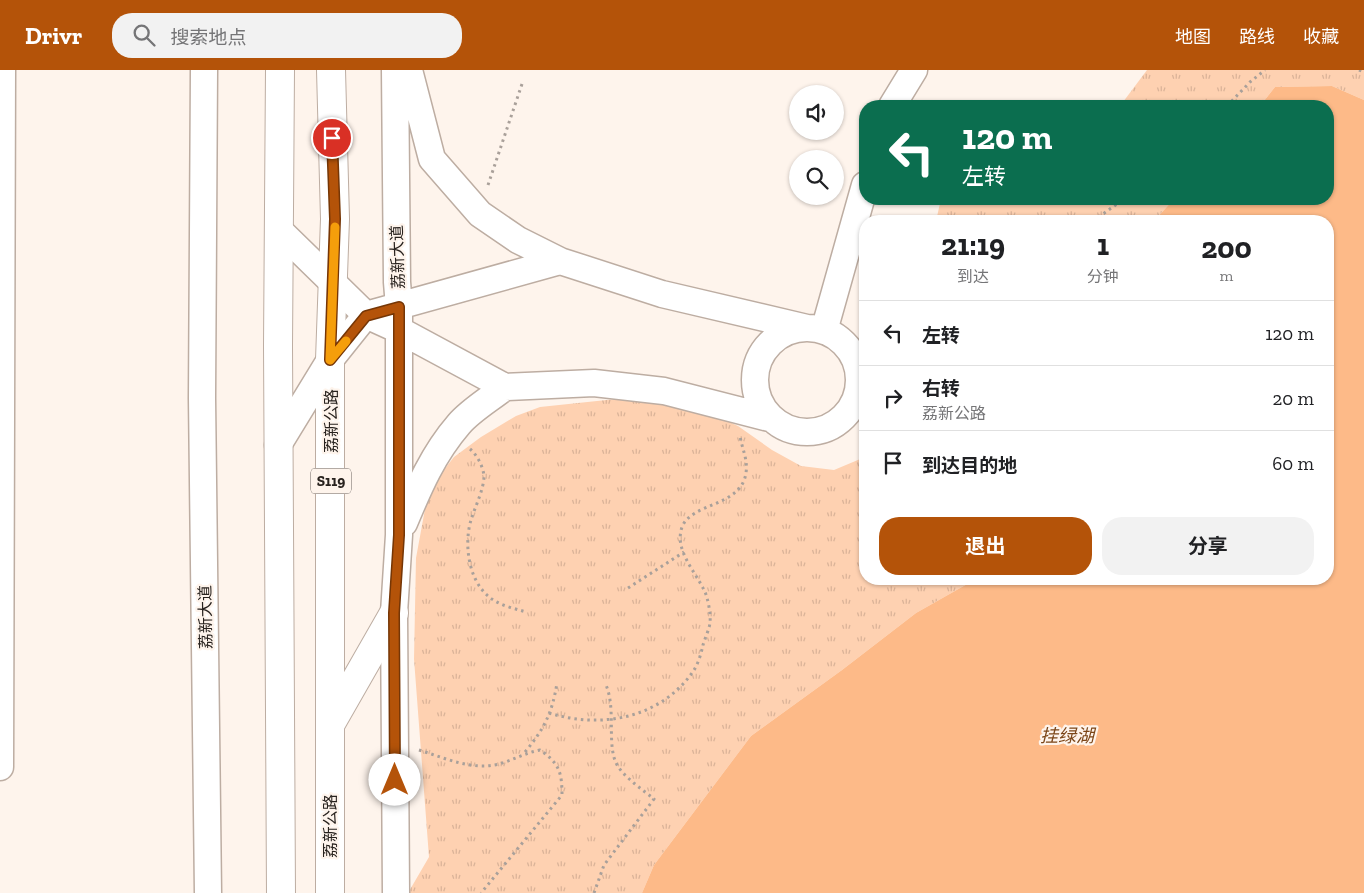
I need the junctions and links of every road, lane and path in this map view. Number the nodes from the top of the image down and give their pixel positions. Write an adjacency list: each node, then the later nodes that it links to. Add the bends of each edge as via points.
1 (2, 70): 14 (street)
2 (204, 70): 51 (street, 荔新大道, via 202,398)
3 (280, 70): 20 (main road)
4 (330, 70): 22 (main road, 荔新公路 / S119)
5 (395, 70): 25 (street, 荔新大道)
6 (409, 70): 21 (street, via 432,159 480,214 518,240)
7 (914, 70): 12 (street)
8 (1265, 70): 13 (path)
9 (1359, 70): 10 (path)
10 (1364, 72)
11 (523, 81): 15 (path)
12 (896, 100)
13 (1233, 100)
14 (1, 126): 18 (street)
15 (485, 193)
16 (859, 203): 26 (street)
17 (1116, 205): 19 (path)
18 (1, 215): 23 (street)
19 (1101, 215)
20 (279, 230): 22 (street); 33 (main road)
21 (560, 261): 25 (street); 26 (street, via 662,294)
22 (334, 284): 24 (street); 27 (main road, 荔新公路 / S119)
23 (1, 308): 29 (street)
24 (366, 316): 25 (street); 27 (street)
25 (399, 319): 28 (street); 35 (street, 荔新大道)
26 (816, 329): 31 (street, via 790,331 774,340 762,353 756,369 755,387 760,404); 31 (street, via 840,339 852,352 859,386 854,403 845,417 816,432 798,432)
27 (330, 360): 33 (street); 47 (main road, 荔新公路 / S119)
28 (505, 388): 30 (street, via 594,383 664,391); 32 (street)
29 (1, 394): 34 (street)
30 (732, 408): 31 (street); 37 (path, via 746,454 746,473 741,486 729,497 689,518 682,528)
31 (770, 418)
32 (453, 432): 35 (street, via 428,467); 39 (path, via 476,454 484,477 470,523 470,564 487,595)
33 (278, 445): 52 (main road)
34 (1, 467): 36 (street)
35 (399, 535): 40 (street, 荔新大道)
36 (1, 552): 41 (street)
37 (684, 552): 38 (path); 46 (path, via 705,591 710,622 693,672 669,696 651,708)
38 (628, 588)
39 (526, 612)
40 (394, 613): 47 (main road); 48 (street, 荔新大道)
41 (1, 619): 44 (street)
42 (558, 683): 45 (path)
43 (606, 685): 46 (path)
44 (1, 699): 50 (street)
45 (550, 713): 46 (path, via 569,720 592,722); 49 (path, via 543,730)
46 (613, 719): 56 (path, via 612,751 619,768 654,799 604,865)
47 (330, 726): 53 (main road, 荔新公路 / S119)
48 (395, 742): 49 (path, via 474,767 500,764); 54 (street, 荔新大道)
49 (524, 753): 55 (path, via 540,750 555,761 562,782 562,795)
50 (0, 767)
51 (208, 893)
52 (282, 893)
53 (330, 893)
54 (396, 893)
55 (481, 893)
56 (594, 893)

